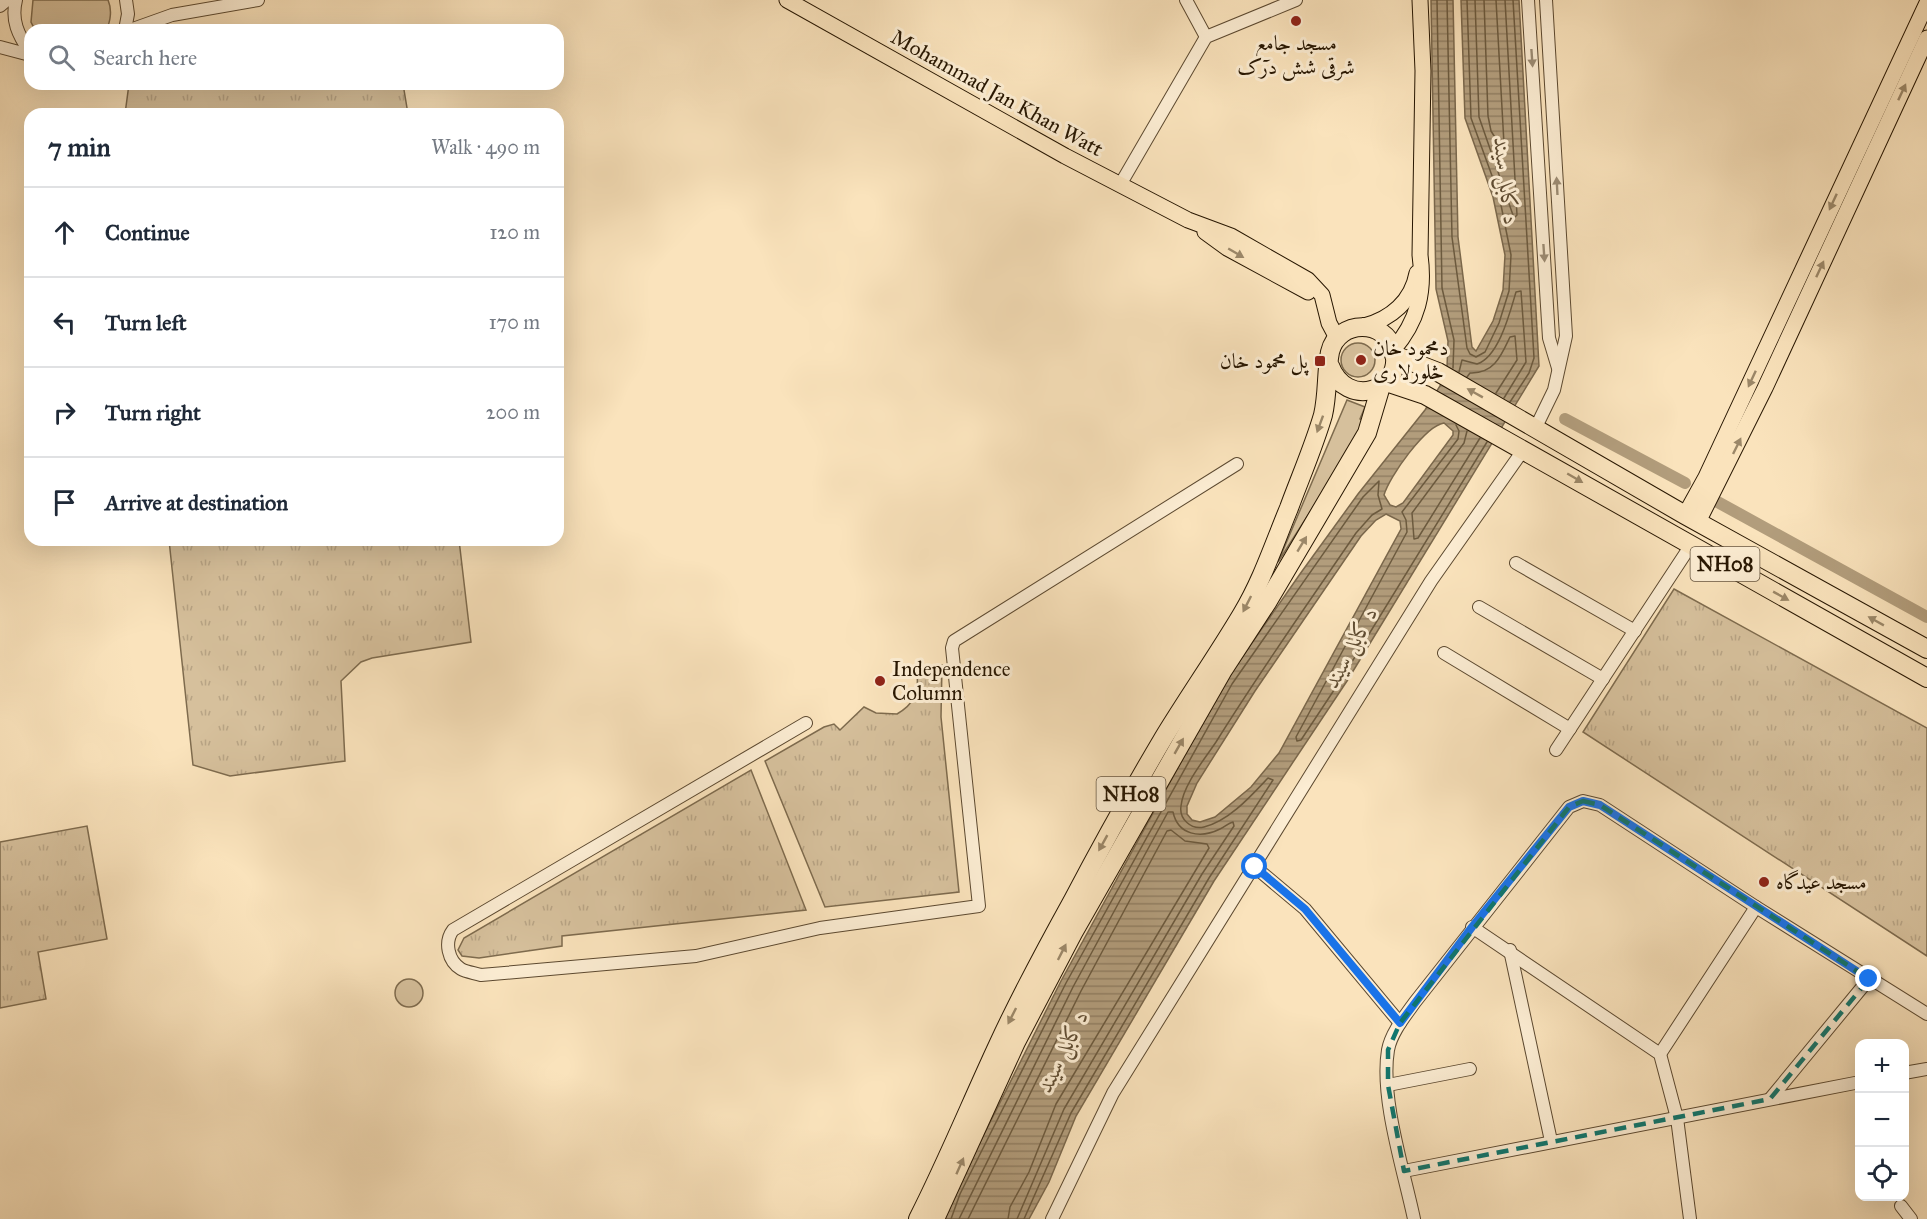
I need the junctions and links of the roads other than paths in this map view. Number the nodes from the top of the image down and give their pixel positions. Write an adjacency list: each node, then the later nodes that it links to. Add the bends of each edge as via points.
1 (7, 0): 12 (street)
2 (16, 0): 17 (street, via 13,12)
3 (126, 0): 13 (street)
4 (258, 0): 14 (street, via 172,15)
5 (787, 0): 20 (main road, Mohammad Jan Khan Watt)
6 (1186, 0): 15 (street)
7 (1296, 0): 15 (street)
8 (1420, 0): 21 (main road)
9 (1528, 0): 26 (street, one-way to 26, via 1549,338)
10 (1546, 0): 26 (street, one-way to 10, via 1566,336)
11 (1927, 3): 31 (main road, one-way to 31, via 1706,477)
12 (0, 6)
13 (126, 24)
14 (147, 24)
15 (1206, 38): 20 (street)
16 (1927, 38): 31 (main road, one-way to 16, via 1765,388)
17 (24, 44)
18 (0, 47): 19 (street)
19 (24, 52)
20 (1120, 185): 23 (main road, Mohammad Jan Khan Watt, via 1188,220 1231,236 1313,284 1322,295)
21 (1420, 255): 22 (main road, via 1413,287 1401,305 1384,319); 24 (main road, via 1423,284 1417,313)
22 (1364, 326): 23 (highway, via 1345,331); 24 (highway, NH08, via 1382,333)
23 (1334, 342): 25 (highway, NH08)
24 (1394, 352): 27 (highway, NH08, via 1394,365); 28 (highway, NH08, one-way to 24)
25 (1330, 366): 27 (highway, NH08, via 1334,376 1350,390 1360,393); 61 (highway, NH08, one-way to 61, via 1323,414 1244,612 1153,756 1059,925 999,1041)
26 (1558, 369): 28 (street, via 1554,390)
27 (1383, 384): 29 (highway, NH08, via 1425,395); 62 (highway, NH08, one-way to 27, via 1016,1042 1073,933 1223,670 1367,433)
28 (1536, 427): 31 (highway, NH08)
29 (1524, 449): 32 (highway, NH08, one-way to 32); 43 (street, via 1431,581)
30 (1237, 464): 40 (street, via 954,642 979,906 819,928 696,956 481,975 461,969 449,953 447,937 461,924)
31 (1692, 519): 36 (highway, NH08, one-way to 31)
32 (1691, 545): 35 (street); 38 (highway, NH08, one-way to 38)
33 (1516, 563): 35 (street)
34 (1479, 607): 39 (street)
35 (1635, 631): 39 (street)
36 (1927, 649)
37 (1444, 653): 41 (street)
38 (1927, 678)
39 (1603, 679): 41 (street)
40 (806, 723)
41 (1570, 729): 42 (street)
42 (1556, 750)
43 (1255, 867): 49 (street, via 1305,909); 63 (street, via 1113,1093)
44 (1756, 907): 45 (street, via 1600,805 1583,801 1569,807); 47 (street); 50 (street)
45 (1472, 927): 46 (street); 49 (street)
46 (1510, 950): 50 (street); 58 (street)
47 (1869, 979): 48 (street); 56 (street)
48 (1927, 1014)
49 (1400, 1023): 55 (street, via 1388,1050)
50 (1660, 1054): 57 (street)
51 (1470, 1069): 55 (street)
52 (1927, 1069): 53 (street)
53 (1909, 1072)
54 (1855, 1083): 56 (street)
55 (1388, 1085): 59 (street)
56 (1770, 1099): 57 (street)
57 (1677, 1118): 58 (street); 65 (street)
58 (1551, 1141): 59 (street)
59 (1404, 1171): 64 (street)
60 (1901, 1206): 66 (street)
61 (918, 1219)
62 (935, 1219)
63 (1052, 1219)
64 (1414, 1219)
65 (1690, 1219)
66 (1911, 1219)

